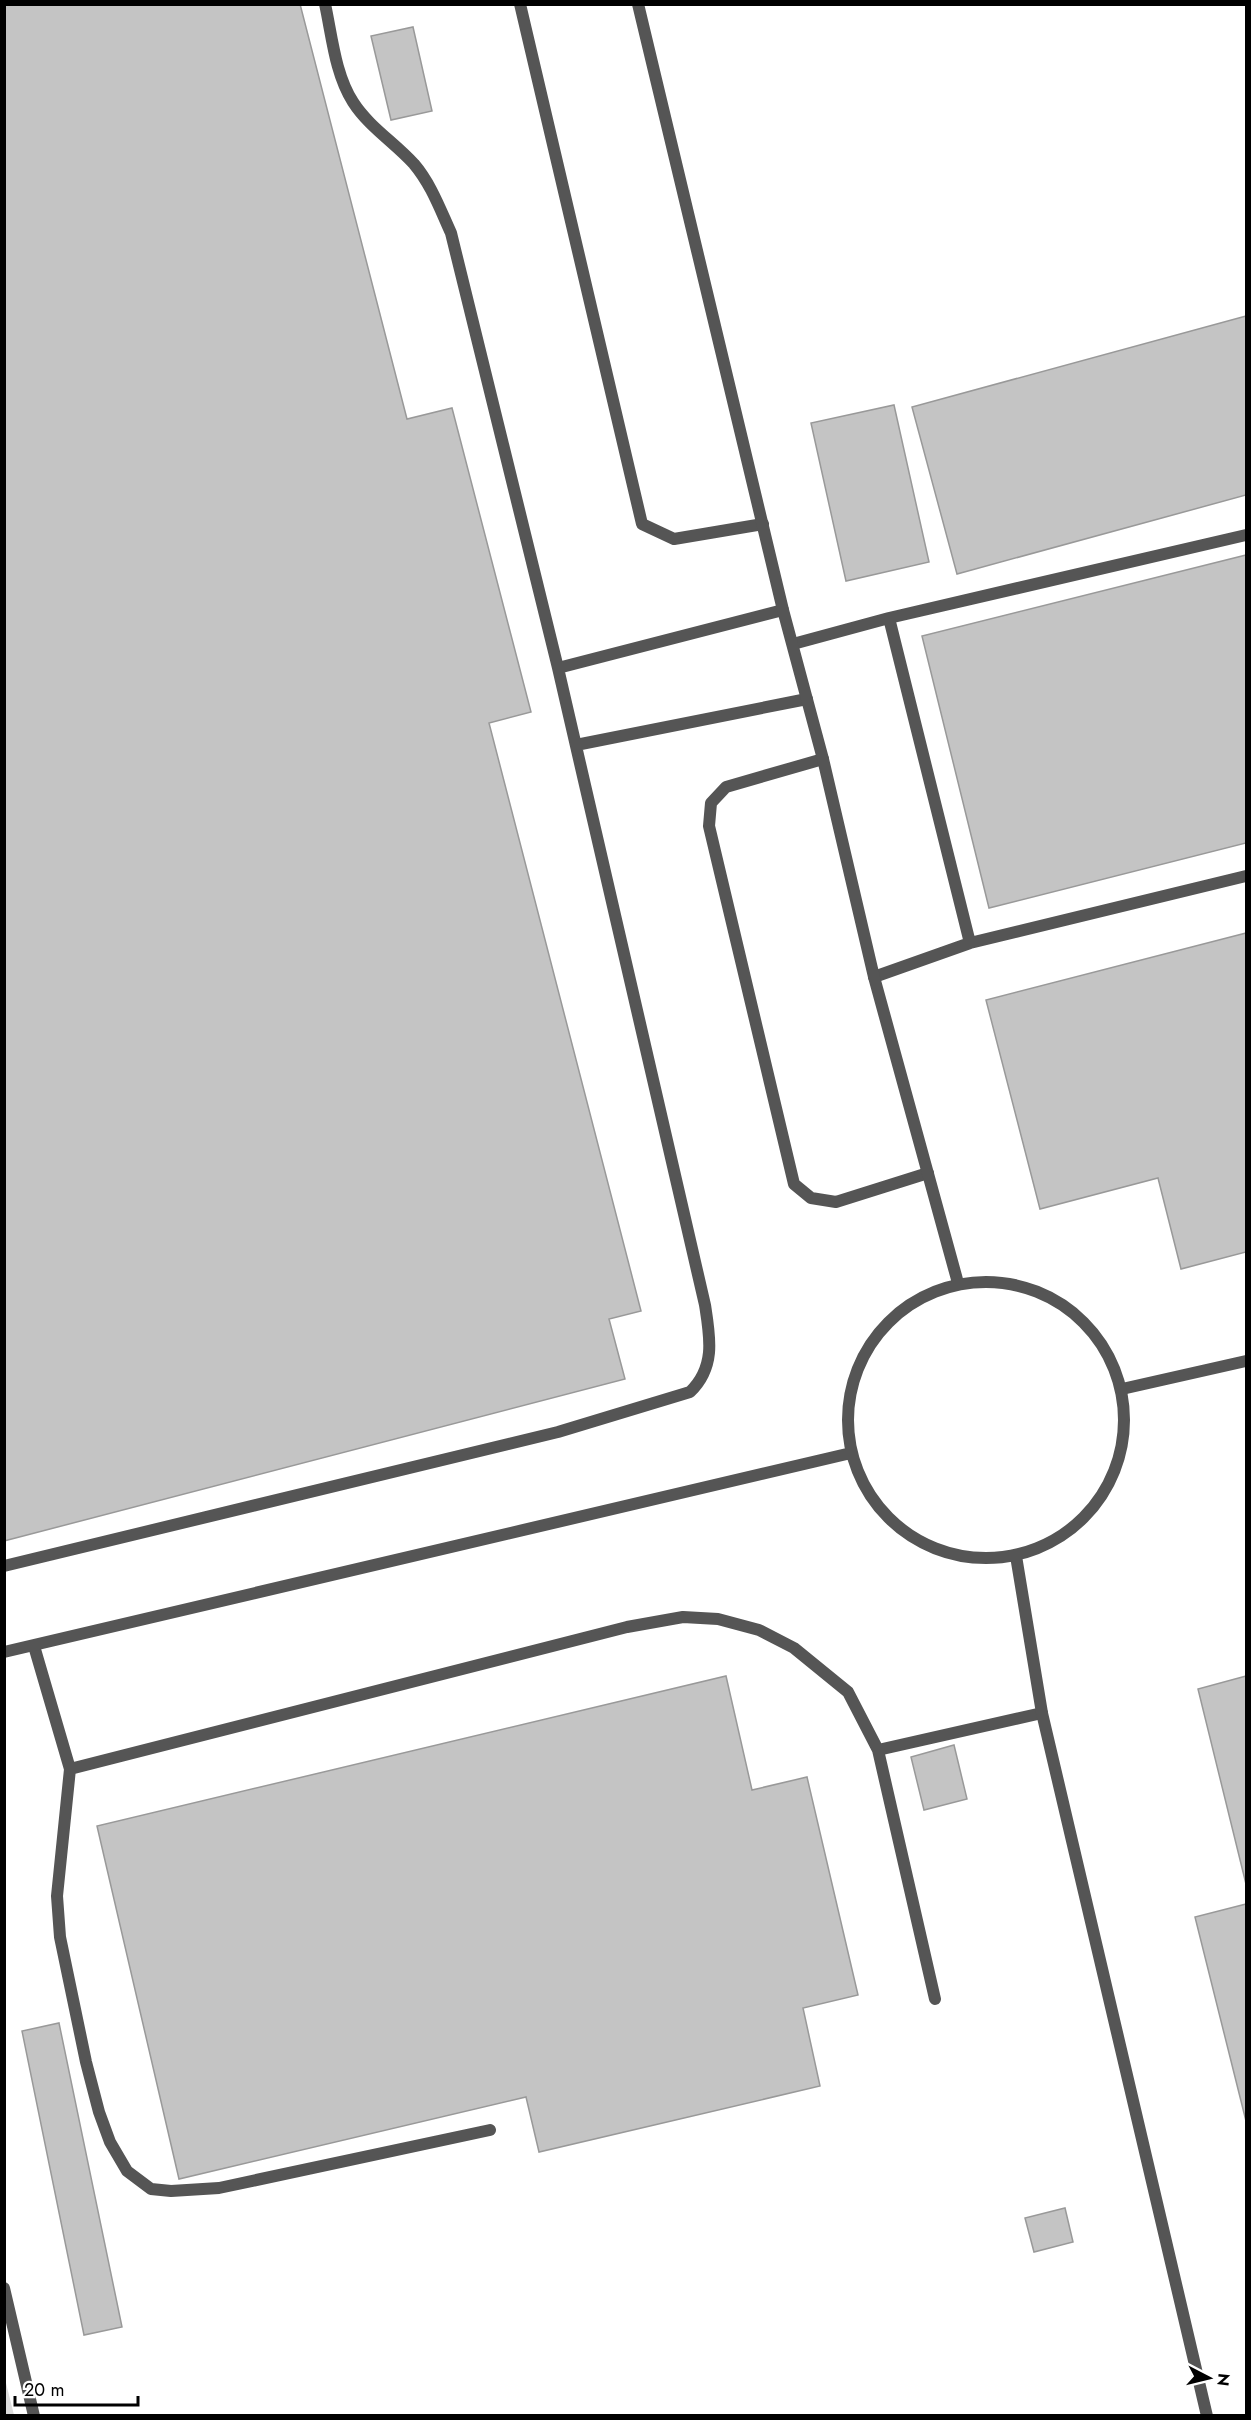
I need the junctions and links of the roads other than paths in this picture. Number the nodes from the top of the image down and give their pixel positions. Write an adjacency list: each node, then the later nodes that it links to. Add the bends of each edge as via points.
1 (325, 4): 9 (street, via 340,70 352,102 414,165 432,191 451,232)
2 (520, 4): 4 (street, via 642,524 674,539)
3 (638, 4): 4 (street)
4 (763, 524): 6 (street)
5 (1246, 536): 7 (street)
6 (783, 610): 8 (street); 9 (street)
7 (889, 618): 8 (street); 14 (street)
8 (793, 644): 10 (street)
9 (558, 668): 11 (street)
10 (807, 699): 11 (street); 12 (street)
11 (576, 745): 22 (street, via 705,1305 710,1346 701,1381 690,1392 558,1432)
12 (823, 759): 15 (street); 16 (street, via 726,787 711,803 709,826 794,1184 811,1198 836,1202)
13 (1246, 876): 14 (street)
14 (970, 943): 15 (street)
15 (874, 977): 16 (street)
16 (928, 1173): 17 (street)
17 (958, 1283): 19 (street, via 1001,1281 1042,1292 1070,1310 1106,1349); 20 (street, via 927,1294 901,1310 878,1332 861,1359 851,1390)
18 (1246, 1360): 19 (street)
19 (1122, 1389): 21 (street, via 1125,1433 1114,1476 1090,1513 1057,1540)
20 (851, 1453): 21 (street, via 864,1487 885,1516 912,1539 945,1553 980,1559); 23 (street)
21 (1016, 1556): 25 (street)
22 (4, 1566)
23 (34, 1646): 24 (street); 27 (street)
24 (4, 1652)
25 (1042, 1713): 26 (street); 32 (street)
26 (878, 1750): 27 (street, via 848,1692 794,1648 759,1630 718,1619 683,1617 616,1630); 28 (street)
27 (70, 1769): 29 (street, via 57,1896 60,1937 99,2112 110,2142 127,2170 150,2188 219,2188)
28 (935, 1999)
29 (490, 2130)
30 (4, 2288): 31 (street)
31 (34, 2415)
32 (1207, 2415)

